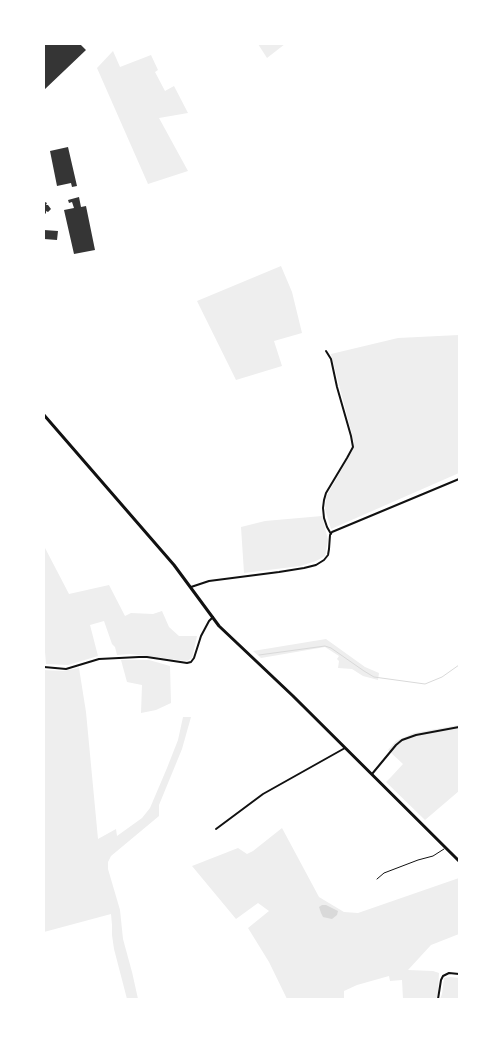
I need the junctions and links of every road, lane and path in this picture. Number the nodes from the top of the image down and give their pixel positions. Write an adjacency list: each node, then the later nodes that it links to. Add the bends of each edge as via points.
1 (326, 351): 4 (street, via 331,359 353,447 324,500 324,518)
2 (44, 415): 5 (main road)
3 (459, 479): 4 (street)
4 (331, 534): 5 (street, via 328,555 316,565)
5 (191, 586): 6 (main road)
6 (212, 618): 7 (street, via 201,636 194,658 188,663 143,657 99,660 66,669); 9 (main road)
7 (44, 667)
8 (459, 727): 10 (street, via 416,735 399,742)
9 (346, 747): 10 (main road); 11 (street, via 259,797)
10 (372, 774): 12 (main road)
11 (216, 829)
12 (446, 848): 13 (main road); 14 (lane, via 433,856 384,873)
13 (459, 861)
14 (377, 879)
15 (459, 974): 16 (street, via 443,976)
16 (438, 999)

